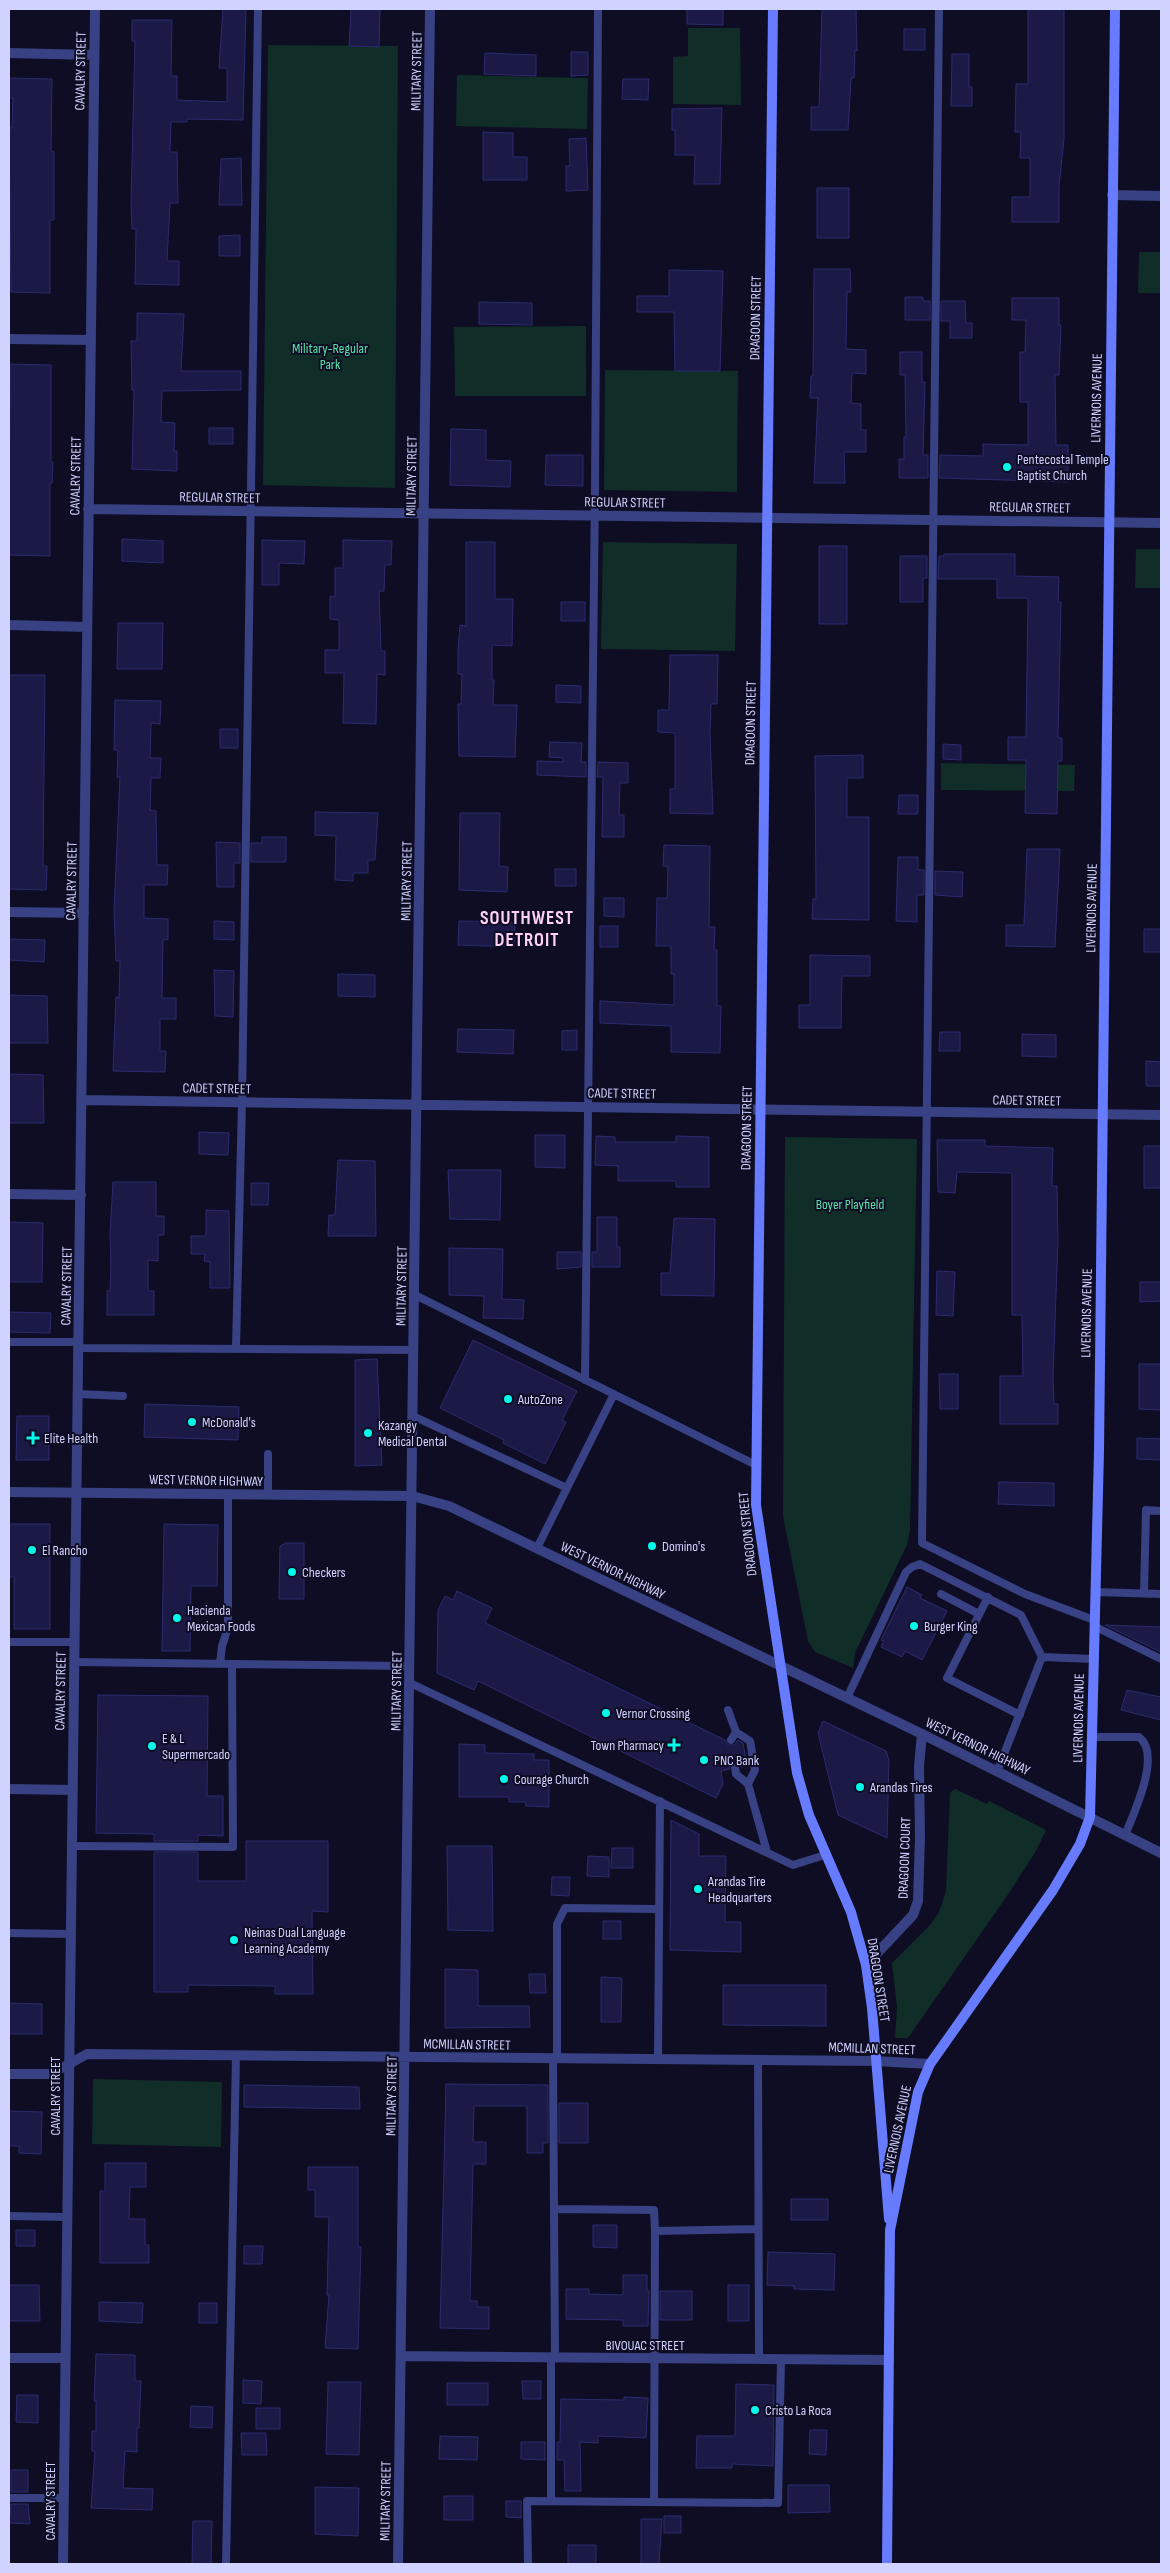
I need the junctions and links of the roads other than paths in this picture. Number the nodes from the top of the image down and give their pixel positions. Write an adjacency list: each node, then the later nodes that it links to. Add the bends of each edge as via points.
1 (95, 9): 9 (street, CAVALRY STREET)
2 (258, 9): 15 (lane)
3 (430, 9): 16 (street, MILITARY STREET)
4 (598, 9): 17 (lane)
5 (773, 9): 18 (main road, DRAGOON STREET)
6 (939, 9): 19 (lane)
7 (1115, 9): 10 (main road, LIVERNOIS AVENUE)
8 (9, 53): 9 (street)
9 (94, 55): 13 (street, CAVALRY STREET)
10 (1112, 195): 11 (street); 20 (main road, LIVERNOIS AVENUE)
11 (1161, 196)
12 (9, 339): 13 (street)
13 (90, 340): 14 (street, CAVALRY STREET)
14 (88, 509): 15 (street, REGULAR STREET); 23 (street, CAVALRY STREET)
15 (250, 511): 16 (street, REGULAR STREET); 27 (lane)
16 (424, 514): 17 (street, REGULAR STREET); 28 (street, MILITARY STREET)
17 (595, 516): 18 (street, REGULAR STREET); 29 (lane)
18 (766, 518): 19 (street, REGULAR STREET); 30 (main road, DRAGOON STREET)
19 (933, 520): 20 (street, REGULAR STREET); 31 (lane)
20 (1108, 522): 21 (street, REGULAR STREET); 32 (main road, LIVERNOIS AVENUE)
21 (1161, 523)
22 (9, 625): 23 (street)
23 (87, 626): 25 (street, CAVALRY STREET)
24 (9, 912): 25 (street)
25 (84, 913): 26 (street, CAVALRY STREET)
26 (82, 1100): 27 (street, CADET STREET); 35 (street, CAVALRY STREET)
27 (242, 1102): 28 (street, CADET STREET); 39 (lane)
28 (417, 1104): 29 (street, CADET STREET); 36 (street, MILITARY STREET)
29 (587, 1107): 30 (street, CADET STREET); 41 (lane)
30 (759, 1109): 31 (street, CADET STREET); 47 (main road, DRAGOON STREET)
31 (925, 1111): 32 (street, CADET STREET); 62 (lane, via 922,1543 1025,1594)
32 (1102, 1115): 33 (street, CADET STREET); 56 (main road, LIVERNOIS AVENUE)
33 (1161, 1116)
34 (9, 1194): 35 (street)
35 (81, 1195): 38 (street, CAVALRY STREET)
36 (415, 1295): 40 (street, MILITARY STREET); 41 (lane)
37 (9, 1342): 38 (lane)
38 (79, 1345): 39 (lane); 42 (street, CAVALRY STREET)
39 (236, 1348): 40 (lane)
40 (414, 1350): 45 (street, MILITARY STREET)
41 (585, 1380): 43 (lane)
42 (78, 1394): 44 (lane); 50 (street, CAVALRY STREET)
43 (614, 1394): 47 (lane); 48 (lane)
44 (123, 1396)
45 (413, 1416): 48 (lane); 53 (street, MILITARY STREET)
46 (268, 1454): 52 (lane)
47 (756, 1465): 71 (main road, DRAGOON STREET, via 756,1505)
48 (567, 1488): 55 (lane)
49 (9, 1492): 50 (street, WEST VERNOR HIGHWAY)
50 (77, 1493): 51 (street, WEST VERNOR HIGHWAY); 64 (street, CAVALRY STREET)
51 (228, 1494): 52 (street, WEST VERNOR HIGHWAY); 69 (lane, via 228,1628)
52 (268, 1494): 53 (street, WEST VERNOR HIGHWAY)
53 (412, 1496): 55 (street, WEST VERNOR HIGHWAY, via 450,1506); 72 (street, MILITARY STREET)
54 (1161, 1511): 57 (lane, via 1146,1510)
55 (537, 1548): 71 (street, WEST VERNOR HIGHWAY)
56 (1095, 1592): 57 (lane); 62 (main road, LIVERNOIS AVENUE)
57 (1144, 1593): 59 (lane)
58 (941, 1594): 61 (lane)
59 (1161, 1594)
60 (988, 1597): 61 (lane); 65 (lane, via 1021,1615); 74 (lane, via 920,1564 912,1566 906,1572)
61 (979, 1614): 76 (lane, via 948,1678)
62 (1094, 1623): 66 (main road, LIVERNOIS AVENUE); 67 (lane)
63 (9, 1642): 64 (lane)
64 (75, 1642): 68 (street, CAVALRY STREET)
65 (1042, 1657): 66 (lane); 76 (lane)
66 (1094, 1659): 79 (main road, LIVERNOIS AVENUE)
67 (1161, 1659)
68 (74, 1662): 69 (lane); 85 (street, CAVALRY STREET)
69 (220, 1664): 70 (lane)
70 (232, 1664): 72 (lane); 89 (lane, via 233,1847)
71 (780, 1665): 74 (street, WEST VERNOR HIGHWAY); 92 (main road, DRAGOON STREET, via 797,1773 808,1815)
72 (410, 1666): 73 (street, MILITARY STREET)
73 (410, 1683): 86 (lane); 98 (street, MILITARY STREET)
74 (847, 1698): 78 (street, WEST VERNOR HIGHWAY)
75 (728, 1710): 77 (lane)
76 (1020, 1715): 82 (lane)
77 (736, 1732): 80 (lane); 83 (lane, via 750,1741 755,1770)
78 (922, 1734): 82 (street, WEST VERNOR HIGHWAY); 96 (street, DRAGOON COURT, via 918,1901 913,1914)
79 (1092, 1737): 87 (main road, LIVERNOIS AVENUE); 88 (lane, via 1139,1737 1148,1750 1144,1786)
80 (731, 1740)
81 (735, 1767): 83 (lane, via 736,1774)
82 (997, 1772): 87 (street, WEST VERNOR HIGHWAY)
83 (748, 1784): 90 (lane)
84 (9, 1789): 85 (street)
85 (73, 1790): 89 (street, CAVALRY STREET)
86 (660, 1801): 90 (lane); 93 (lane)
87 (1090, 1817): 88 (street, WEST VERNOR HIGHWAY); 104 (main road, LIVERNOIS AVENUE, via 1080,1844 1053,1890)
88 (1125, 1835): 91 (street, WEST VERNOR HIGHWAY)
89 (72, 1846): 95 (street, CAVALRY STREET)
90 (767, 1852): 92 (lane, via 793,1865)
91 (1161, 1852)
92 (825, 1855): 96 (main road, DRAGOON STREET, via 851,1912)
93 (659, 1909): 99 (lane, via 565,1908 557,1924); 100 (lane)
94 (9, 1933): 95 (lane)
95 (71, 1934): 103 (street, CAVALRY STREET)
96 (866, 1965): 102 (main road, DRAGOON STREET)
97 (236, 2055): 98 (street, MCMILLAN STREET); 103 (street, MCMILLAN STREET, via 87,2054); 125 (lane)
98 (406, 2057): 99 (street, MCMILLAN STREET); 112 (street, MILITARY STREET)
99 (555, 2058): 100 (street, MCMILLAN STREET); 106 (lane)
100 (658, 2059): 101 (street, MCMILLAN STREET)
101 (758, 2060): 102 (street, MCMILLAN STREET); 109 (lane)
102 (875, 2061): 104 (street, MCMILLAN STREET); 111 (main road, DRAGOON STREET)
103 (69, 2063): 105 (street, MCMILLAN STREET, via 51,2074); 108 (street, CAVALRY STREET)
104 (930, 2064): 111 (main road, LIVERNOIS AVENUE, via 918,2092)
105 (9, 2074)
106 (554, 2209): 110 (lane, via 654,2210); 115 (lane)
107 (9, 2216): 108 (lane)
108 (67, 2217): 114 (street, CAVALRY STREET)
109 (758, 2229): 110 (lane); 117 (lane)
110 (655, 2230): 116 (lane)
111 (890, 2230): 119 (main road, LIVERNOIS AVENUE)
112 (401, 2356): 115 (street, BIVOUAC STREET); 126 (street, MILITARY STREET)
113 (9, 2358): 114 (street)
114 (64, 2358): 121 (street, CAVALRY STREET)
115 (553, 2358): 116 (street, BIVOUAC STREET); 122 (lane)
116 (654, 2359): 117 (street, BIVOUAC STREET); 123 (lane)
117 (759, 2359): 118 (street, BIVOUAC STREET)
118 (781, 2360): 119 (street, BIVOUAC STREET); 123 (lane, via 778,2504)
119 (890, 2360): 128 (main road, LIVERNOIS AVENUE)
120 (9, 2498): 121 (lane)
121 (64, 2498): 124 (street, CAVALRY STREET)
122 (551, 2501): 123 (lane); 127 (lane, via 527,2501)
123 (654, 2502)
124 (63, 2564)
125 (226, 2564)
126 (398, 2564)
127 (528, 2564)
128 (887, 2564)

